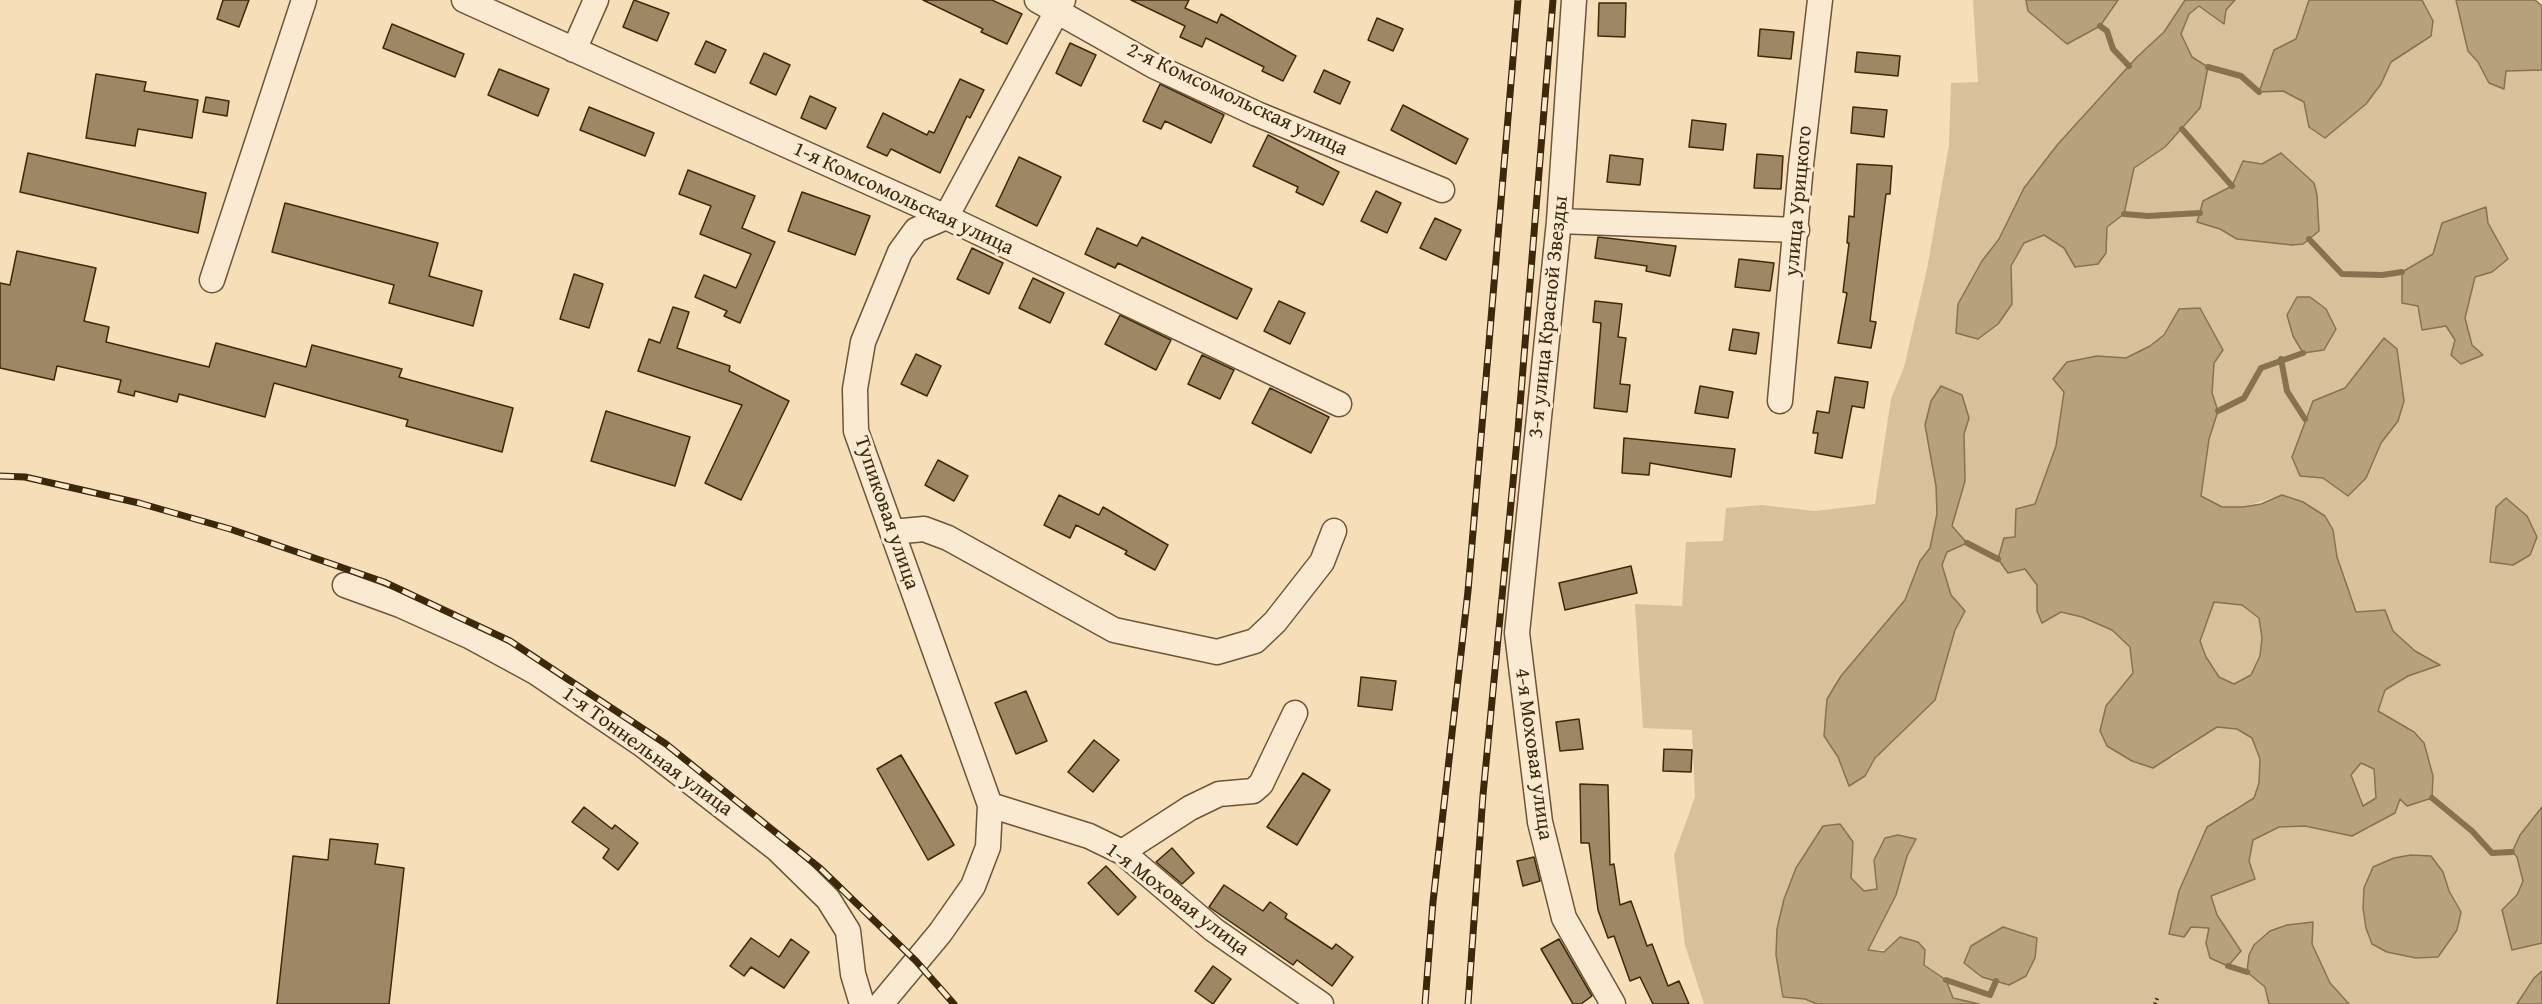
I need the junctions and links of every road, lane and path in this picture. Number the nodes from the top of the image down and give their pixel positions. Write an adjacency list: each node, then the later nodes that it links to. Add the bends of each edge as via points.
1 (304, 0): 12 (street)
2 (464, 0): 7 (street, 1-я Комсомольская улица)
3 (596, 0): 7 (street)
4 (1574, 0): 10 (street, 3-я улица Красной Звезды)
5 (1820, 0): 11 (street, улица Урицкого)
6 (1053, 3): 8 (street, 2-я Комсомольская улица, via 1154,66 1257,114); 9 (street)
7 (574, 50): 9 (street, 1-я Комсомольская улица)
8 (1442, 190)
9 (946, 217): 14 (street, 1-я Комсомольская улица); 16 (street, Тупиковая улица, via 916,230 900,252 863,342 855,389 856,431)
10 (1559, 221): 11 (street); 18 (street, 3-я улица Красной Звезды)
11 (1797, 230): 13 (street, улица Урицкого)
12 (212, 280)
13 (1780, 401)
14 (1339, 404)
15 (1334, 531): 16 (street, via 1322,562 1275,622 1255,641 1217,652 1114,630 948,538 924,529)
16 (891, 532): 20 (street, Тупиковая улица)
17 (345, 585): 23 (street, 1-я Тоннельная улица, via 459,632 537,673 643,745 777,849 828,898 848,931 853,974)
18 (1517, 633): 26 (street, 4-я Моховая улица, via 1540,822 1564,918)
19 (1295, 713): 21 (street, via 1261,784 1253,791 1219,794)
20 (990, 805): 21 (street, 1-я Моховая улица, via 1089,836); 24 (street, Тупиковая улица, via 988,847 973,886)
21 (1122, 852): 25 (street, 1-я Моховая улица, via 1214,930)
22 (2158, 996): 27 (path)
23 (862, 1004)
24 (881, 1004)
25 (1321, 1004)
26 (1613, 1004)
27 (2155, 1004)

